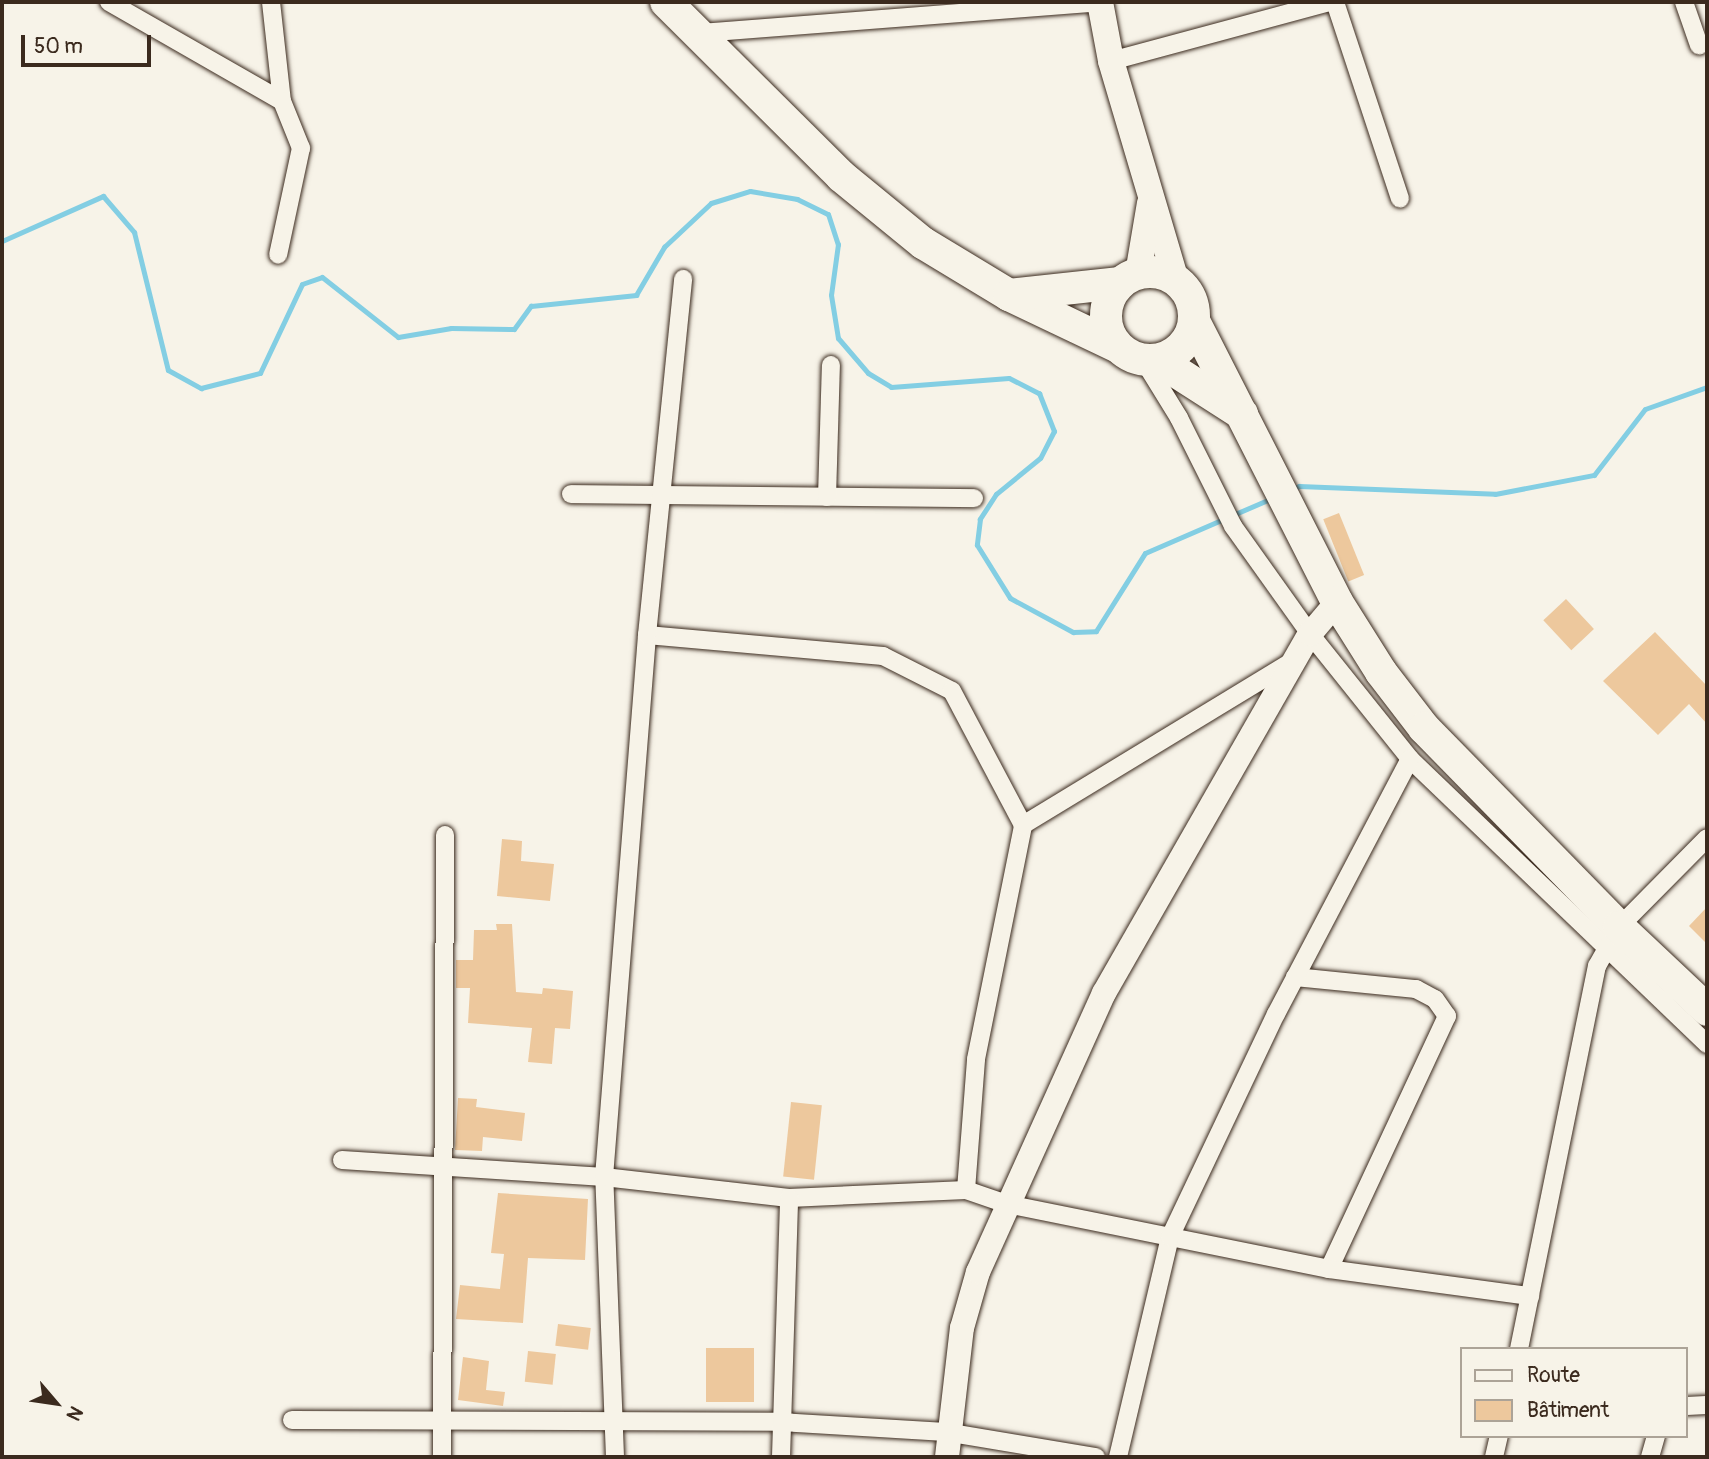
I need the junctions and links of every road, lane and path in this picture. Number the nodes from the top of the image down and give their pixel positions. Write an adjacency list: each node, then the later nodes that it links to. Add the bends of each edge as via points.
1 (109, 2): 10 (street)
2 (271, 2): 10 (street)
3 (667, 2): 7 (highway)
4 (1100, 2): 7 (street); 9 (main road)
5 (1332, 2): 9 (street); 12 (street)
6 (1684, 2): 8 (street)
7 (700, 33): 17 (highway, via 879,209 923,243)
8 (1699, 45)
9 (1111, 61): 11 (main road)
10 (282, 101): 13 (street, via 300,148)
11 (1151, 198): 14 (main road); 16 (main road)
12 (1400, 198)
13 (278, 255)
14 (1129, 278): 16 (highway, via 1151,272); 17 (highway); 19 (highway, via 1109,299 1105,319)
15 (683, 279): 23 (street)
16 (1176, 280): 18 (highway, via 1186,291)
17 (1009, 295): 19 (highway)
18 (1194, 321): 19 (highway, via 1182,347); 21 (highway)
19 (1140, 356): 21 (highway); 27 (street, via 1179,418 1233,526)
20 (831, 365): 24 (street)
21 (1243, 415): 26 (highway)
22 (571, 494): 23 (street)
23 (663, 495): 24 (street); 28 (street)
24 (827, 497): 25 (street)
25 (974, 498)
26 (1337, 602): 27 (main road); 34 (highway, via 1424,728)
27 (1310, 634): 29 (main road); 30 (street)
28 (648, 635): 31 (street, via 883,656 952,691); 40 (street)
29 (1294, 660): 31 (street); 43 (main road, via 1104,993)
30 (1410, 759): 34 (street); 35 (street)
31 (1023, 825): 41 (street, via 976,1059)
32 (445, 835): 39 (street)
33 (1707, 838): 34 (street)
34 (1613, 938): 36 (highway); 37 (street); 46 (street, via 1589,988)
35 (1295, 977): 44 (street); 45 (street, via 1416,989 1435,999 1447,1016)
36 (1707, 1010)
37 (1707, 1045)
38 (342, 1160): 39 (street)
39 (447, 1167): 40 (street); 51 (street)
40 (604, 1177): 42 (street); 53 (street)
41 (966, 1190): 42 (street); 43 (street)
42 (789, 1198): 52 (street)
43 (1007, 1205): 44 (street); 54 (main road, via 978,1272 962,1328)
44 (1170, 1237): 45 (street); 62 (street)
45 (1329, 1269): 46 (street)
46 (1530, 1296): 47 (street)
47 (1519, 1347)
48 (1707, 1405): 49 (street)
49 (1688, 1406)
50 (292, 1420): 51 (street)
51 (442, 1421): 53 (street); 57 (street)
52 (781, 1422): 53 (street); 54 (street); 59 (street)
53 (614, 1425): 58 (street)
54 (947, 1432): 60 (main road); 61 (street)
55 (1499, 1438): 63 (street)
56 (1655, 1438): 64 (street)
57 (442, 1457)
58 (615, 1457)
59 (780, 1457)
60 (947, 1457)
61 (1096, 1457)
62 (1118, 1457)
63 (1494, 1457)
64 (1650, 1457)

